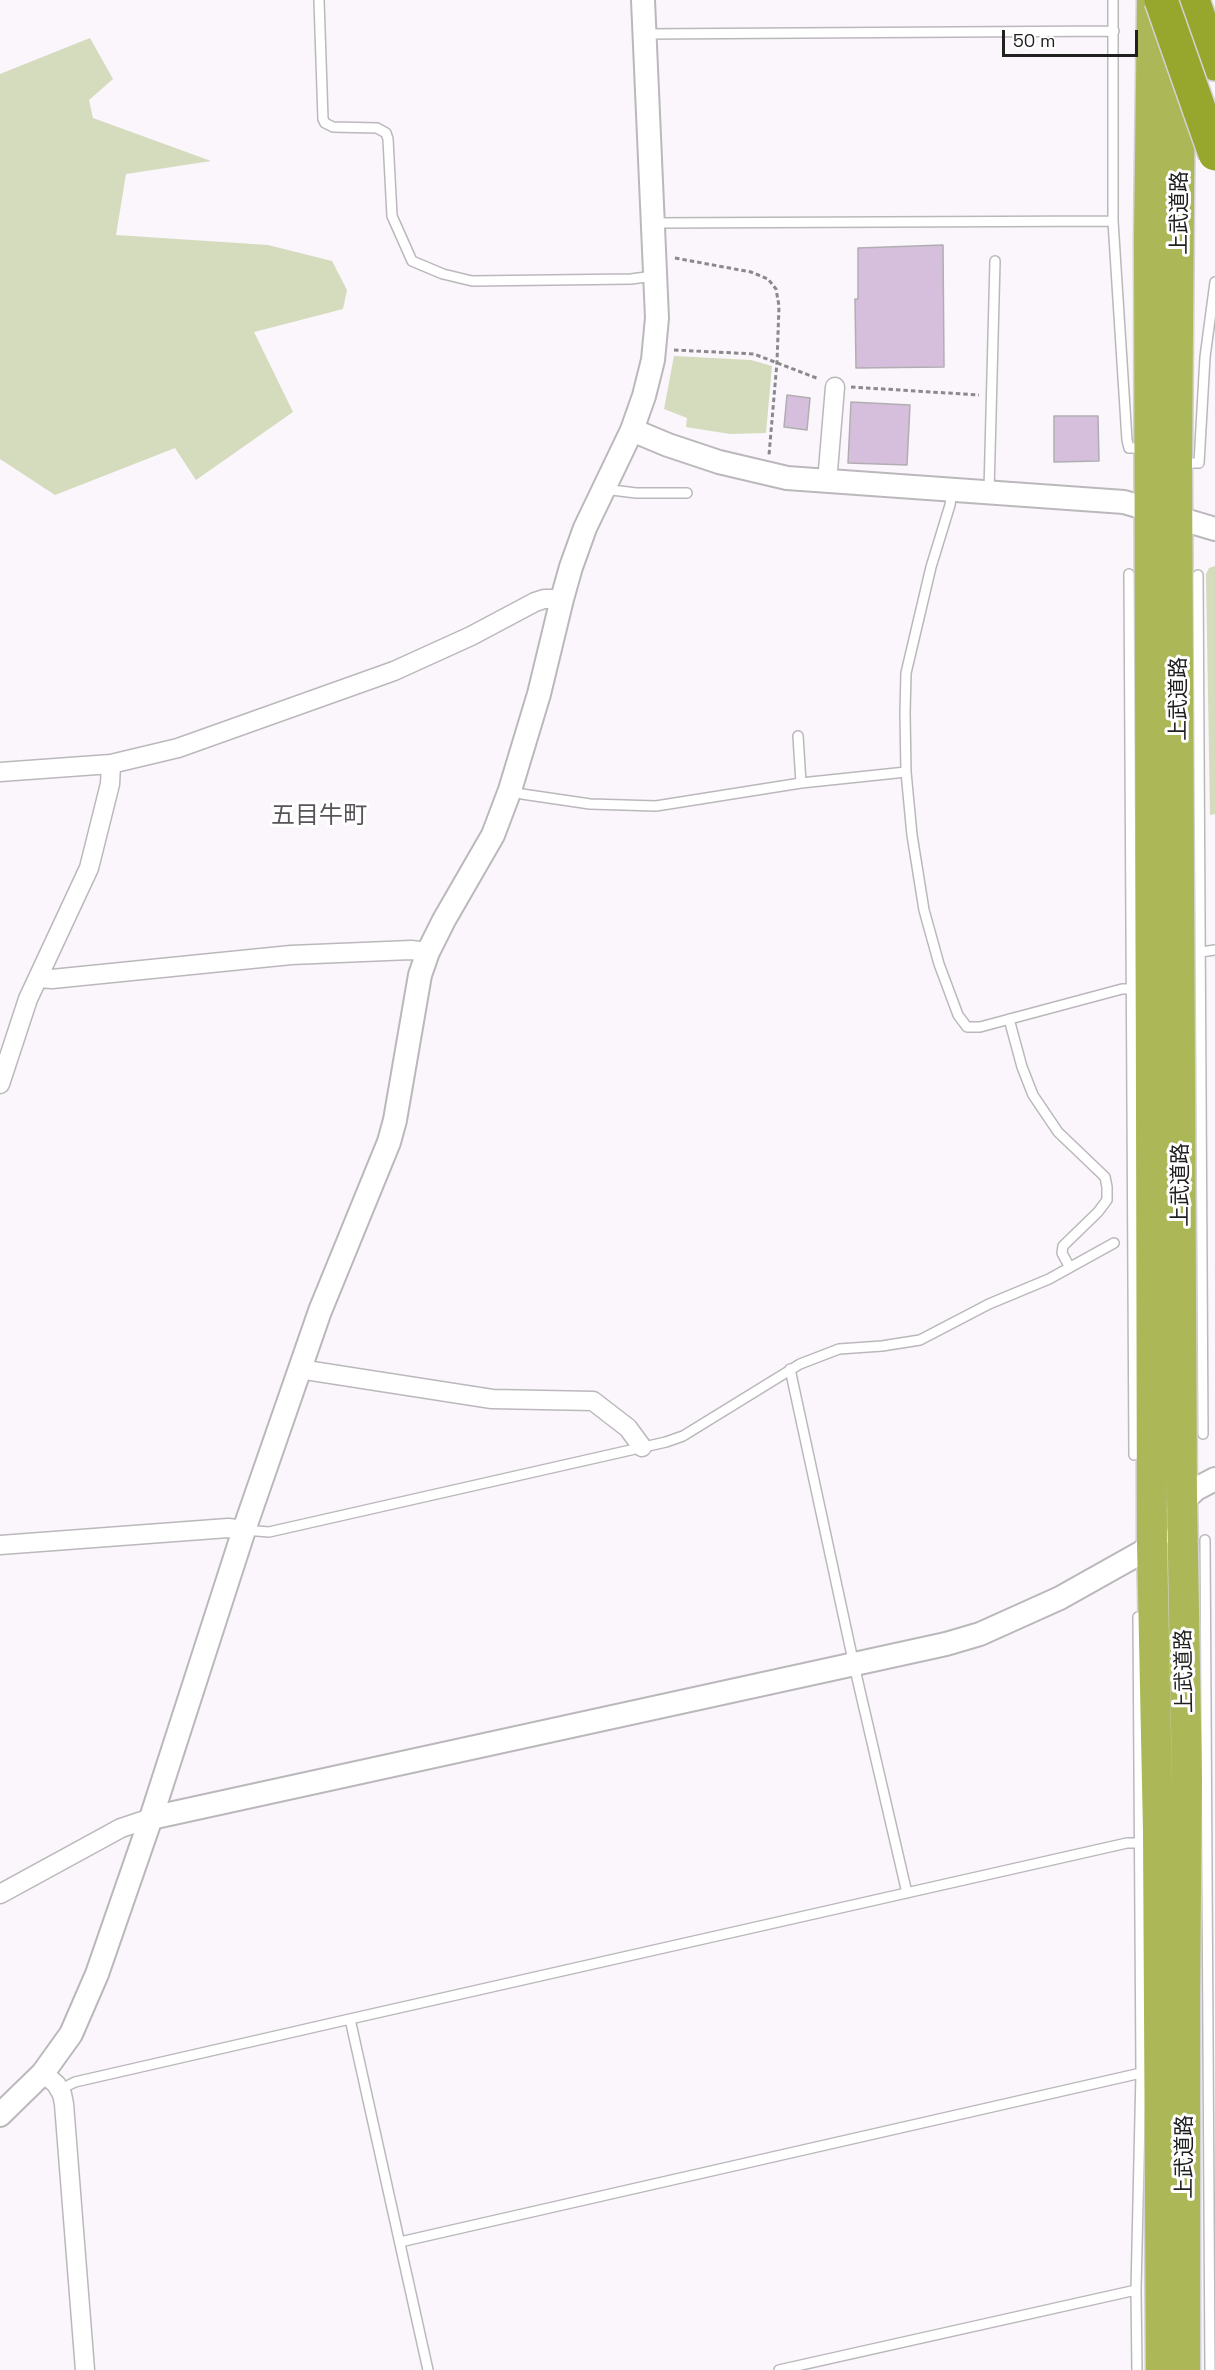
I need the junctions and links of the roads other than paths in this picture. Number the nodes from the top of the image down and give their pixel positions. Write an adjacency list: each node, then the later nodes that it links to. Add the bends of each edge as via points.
1 (319, 0): 17 (lane, via 323,119 333,128 377,128 386,133 392,216 412,261 472,281 631,279)
2 (643, 0): 10 (street)
3 (1113, 0): 9 (lane)
4 (1152, 0): 21 (highway, 上武道路)
5 (1161, 0): 13 (highway, bridge)
6 (1179, 0): 12 (highway, 上武道路)
7 (1188, 0): 12 (highway)
8 (1193, 0): 11 (highway)
9 (1113, 31): 10 (lane); 14 (lane)
10 (645, 34): 15 (street)
11 (1215, 64)
12 (1181, 82): 22 (highway, 上武道路)
13 (1215, 154)
14 (1113, 221): 15 (lane); 21 (lane, via 1127,440 1129,448)
15 (654, 223): 17 (street)
16 (995, 261): 26 (lane)
17 (656, 266): 20 (street, via 653,360)
18 (1215, 282): 22 (lane, via 1205,357 1199,463)
19 (836, 387): 23 (street)
20 (632, 430): 23 (street, via 690,453 765,473); 25 (street)
21 (1149, 448): 28 (highway, 上武道路)
22 (1178, 463): 29 (highway, 上武道路)
23 (827, 482): 24 (street)
24 (952, 488): 26 (street); 38 (lane, via 906,673)
25 (604, 489): 27 (lane); 33 (street, via 585,528)
26 (989, 491): 28 (street, via 1124,502)
27 (687, 493)
28 (1151, 509): 29 (street); 39 (highway, 上武道路)
29 (1179, 520): 30 (street); 34 (highway, 上武道路)
30 (1215, 529)
31 (1129, 574): 39 (lane)
32 (1198, 574): 34 (lane)
33 (561, 599): 36 (street, via 535,602 437,652 346,690 178,748); 41 (street, via 539,694)
34 (1189, 706): 44 (lane); 49 (highway, 上武道路)
35 (798, 736): 40 (lane)
36 (111, 764): 37 (street); 45 (street, via 110,784 89,868)
37 (0, 772)
38 (906, 772): 40 (lane); 47 (lane, via 924,910 958,1015 967,1027)
39 (1141, 780): 46 (lane); 52 (highway, 上武道路)
40 (801, 783): 41 (lane, via 656,807 590,804)
41 (510, 790): 43 (street, via 493,835)
42 (1215, 950): 44 (lane)
43 (428, 952): 45 (street, via 291,955); 53 (street, via 415,996 389,1142)
44 (1201, 952): 49 (lane)
45 (38, 978): 48 (street)
46 (1130, 989): 47 (lane); 52 (lane)
47 (1009, 1019): 51 (lane, via 1033,1095 1058,1132 1105,1177 1107,1200 1063,1246)
48 (0, 1084)
49 (1192, 1179): 55 (lane); 59 (highway, 上武道路)
50 (1114, 1243): 51 (lane)
51 (1069, 1266): 54 (lane, via 920,1340 839,1349)
52 (1142, 1292): 57 (lane); 62 (highway, 上武道路)
53 (299, 1369): 56 (street, via 492,1399 593,1401 628,1428); 60 (street)
54 (790, 1369): 56 (lane, via 684,1436); 66 (lane)
55 (1203, 1434)
56 (642, 1447): 60 (lane, via 269,1532)
57 (1134, 1455)
58 (1215, 1479): 59 (street)
59 (1182, 1501): 62 (street); 67 (highway, 上武道路)
60 (244, 1530): 63 (street); 68 (street)
61 (1205, 1540): 65 (lane)
62 (1152, 1544): 66 (street, via 1060,1598 980,1634); 83 (highway, 上武道路)
63 (0, 1545)
64 (1138, 1617): 69 (lane)
65 (1210, 1628): 67 (lane)
66 (854, 1665): 68 (street); 70 (lane)
67 (1197, 1779): 84 (highway, 上武道路, via 1185,1992); 85 (lane)
68 (151, 1818): 71 (street, via 121,1828); 73 (street, via 97,1974 71,2034)
69 (1138, 1843): 70 (lane); 74 (lane)
70 (907, 1893): 72 (lane)
71 (0, 1894)
72 (350, 2019): 75 (lane, via 75,2082); 77 (lane)
73 (43, 2073): 75 (street); 76 (street)
74 (1141, 2073): 77 (lane); 78 (lane)
75 (59, 2090): 79 (street, via 65,2114)
76 (0, 2115)
77 (400, 2242): 80 (lane)
78 (1136, 2290): 81 (lane); 82 (lane)
79 (86, 2370)
80 (428, 2370)
81 (779, 2370)
82 (1137, 2370)
83 (1161, 2370)
84 (1185, 2370)
85 (1210, 2370)

